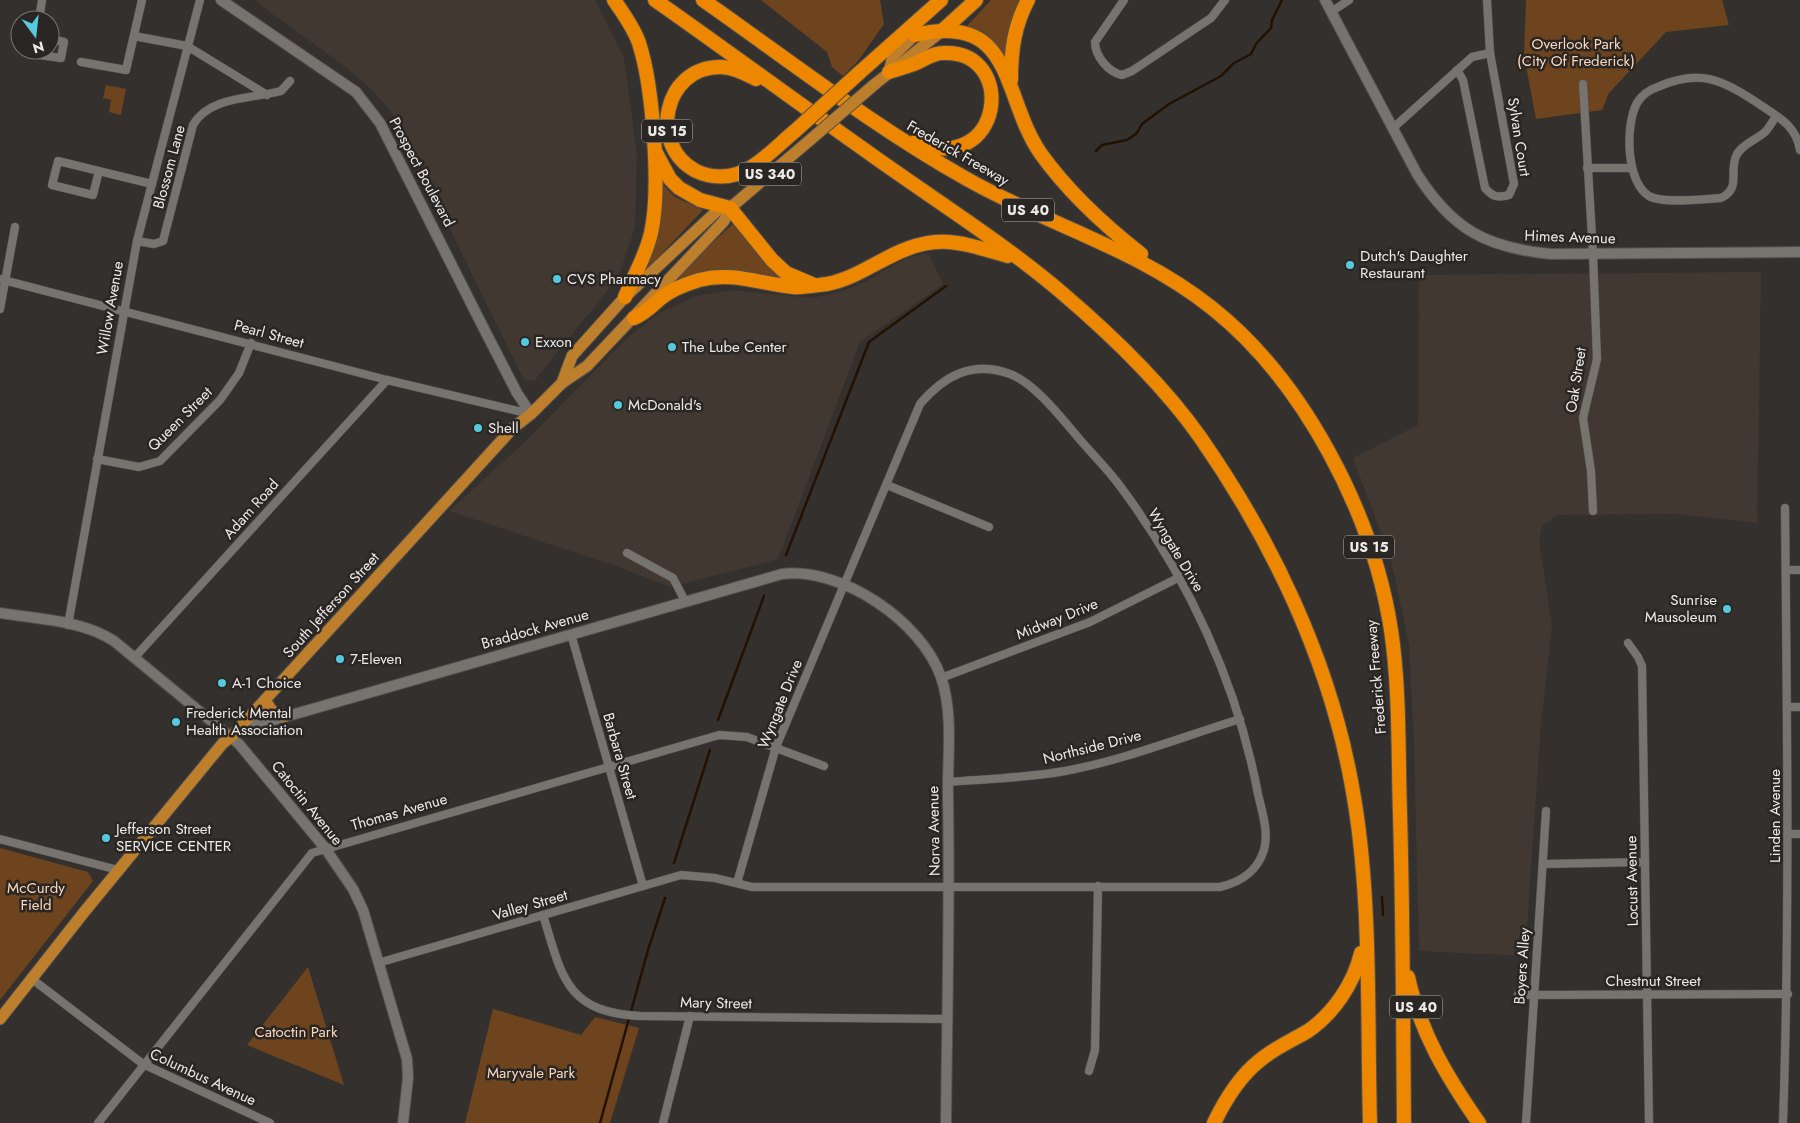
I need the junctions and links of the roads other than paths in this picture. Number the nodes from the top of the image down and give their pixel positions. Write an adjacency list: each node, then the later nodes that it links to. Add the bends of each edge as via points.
1 (142, 0): 19 (street)
2 (200, 0): 21 (street, Willow Avenue)
3 (221, 0): 57 (street, Prospect Boulevard, via 356,92 380,123 517,393)
4 (614, 0): 35 (highway, via 638,42)
5 (655, 0): 29 (highway)
6 (704, 0): 33 (highway, Frederick Freeway / US 40)
7 (941, 0): 29 (highway, US 15, bridge, via 748,170 719,176 700,172 684,162 672,148 667,130 667,111 674,93 687,79 703,70 722,67 741,71)
8 (953, 0): 18 (highway)
9 (976, 0): 17 (highway, US 340)
10 (1028, 0): 30 (highway, US 15, via 1016,26 1012,46)
11 (1124, 0): 12 (street, via 1095,42 1095,48 1108,69 1122,75 1212,18)
12 (1225, 0)
13 (1325, 0): 16 (street, Himes Avenue)
14 (1349, 0): 16 (street)
15 (1487, 0): 22 (street)
16 (1331, 12): 34 (street, Himes Avenue)
17 (942, 31): 18 (highway); 26 (main road, US 340); 30 (highway, via 964,33 990,48)
18 (915, 35): 26 (main road, South Jefferson Street, via 892,56)
19 (134, 36): 21 (street); 24 (street, via 126,70)
20 (60, 41): 23 (street, via 64,42)
21 (187, 46): 31 (street); 40 (street, Willow Avenue)
22 (1490, 53): 25 (street, via 1472,57); 25 (street, Sylvan Court, via 1514,184 1509,195 1492,196 1485,188 1463,80)
23 (60, 58)
24 (81, 62)
25 (1457, 70): 34 (street)
26 (889, 72): 33 (highway, via 935,54 962,56 986,75 993,105 980,133 954,148 927,146); 41 (main road, South Jefferson Street / US 340, bridge)
27 (290, 81): 31 (street, Blossom Lane, via 282,91)
28 (1583, 84): 37 (street, Oak Street)
29 (786, 92): 46 (highway, US 15)
30 (1013, 93): 48 (highway, US 15, via 1041,153 1072,191 1126,243)
31 (267, 95): 43 (street, Blossom Lane, via 227,101 199,114 193,125 163,241 154,244)
32 (1776, 116): 36 (street, via 1792,128); 38 (street, via 1766,132 1748,142 1738,154 1733,169 1733,188 1721,198 1657,199 1643,190); 38 (street, via 1741,92 1702,76 1666,83 1651,90 1636,104 1630,137)
33 (884, 129): 48 (highway, Frederick Freeway / US 40, via 966,179 1037,215 1110,244)
34 (1392, 129): 45 (street, Himes Avenue, via 1432,198 1444,212 1480,237 1521,252)
35 (654, 148): 41 (highway, via 664,170 679,188 700,200); 50 (highway, via 655,200 651,234)
36 (1800, 150)
37 (1587, 168): 38 (street); 45 (street, Oak Street)
38 (1631, 168)
39 (99, 171): 39 (street, via 58,161 52,185 93,195); 40 (street)
40 (152, 184): 43 (street, Willow Avenue)
41 (730, 208): 49 (highway, via 786,273); 50 (main road, South Jefferson Street, via 718,210); 53 (main road, South Jefferson Street, via 724,221 651,296)
42 (15, 227): 47 (street)
43 (137, 242): 52 (street, Willow Avenue)
44 (1800, 252): 45 (street, Himes Avenue)
45 (1593, 254): 61 (street, Oak Street, via 1597,359 1583,418)
46 (1018, 259): 49 (highway, via 972,244 933,242 903,250 852,276); 100 (highway, US 15, via 1062,293 1169,400 1203,442 1254,522 1282,574 1332,703 1346,753 1356,806)
47 (2, 279): 51 (street); 52 (street, Pearl Street)
48 (1177, 282): 94 (highway, Frederick Freeway / US 15, via 1213,308 1237,331 1296,398 1329,452 1355,507 1378,575 1390,629 1395,679)
49 (816, 285): 53 (highway, via 794,287 734,276 710,278 677,288 647,312)
50 (625, 297): 56 (main road, South Jefferson Street, via 572,356)
51 (0, 309)
52 (124, 310): 54 (street, Pearl Street); 58 (street, Willow Avenue)
53 (634, 318): 56 (main road, South Jefferson Street, via 587,366)
54 (251, 343): 55 (street, Pearl Street); 58 (street, Queen Street, via 239,373 220,400 160,461 139,467)
55 (387, 380): 57 (street, Pearl Street); 73 (street, Adam Road)
56 (562, 383): 57 (main road, South Jefferson Street)
57 (531, 414): 75 (main road, South Jefferson Street, via 513,428)
58 (97, 459): 70 (street, Willow Avenue)
59 (887, 485): 62 (street); 66 (street, Wyngate Drive, via 920,404 940,382 969,370 1011,374 1057,412 1120,486); 67 (street, Wyngate Drive)
60 (1785, 508): 64 (street, Linden Avenue)
61 (1593, 511)
62 (989, 527)
63 (627, 553): 68 (street, via 673,578)
64 (1786, 570): 65 (street); 77 (street, Linden Avenue)
65 (1800, 570)
66 (1180, 577): 74 (street, Midway Drive, via 1090,622); 79 (street, Wyngate Drive, via 1224,672)
67 (843, 586): 68 (street, Braddock Avenue, via 809,574 788,573); 74 (street, Norva Avenue, via 897,616 918,638); 81 (street, Wyngate Drive)
68 (685, 601): 71 (street, Braddock Avenue)
69 (0, 613): 70 (street, Catoctin Avenue)
70 (68, 625): 73 (street, Catoctin Avenue, via 103,634)
71 (572, 634): 78 (street, Braddock Avenue); 83 (street, Barbara Street)
72 (1628, 643): 90 (street, Locust Avenue, via 1642,666)
73 (135, 657): 80 (street, Catoctin Avenue)
74 (941, 678): 84 (street, Norva Avenue, via 947,711)
75 (265, 700): 78 (main road, via 272,711); 80 (main road, South Jefferson Street)
76 (1800, 707): 77 (street)
77 (1787, 708): 86 (street, Linden Avenue)
78 (285, 716): 80 (street, Braddock Avenue)
79 (1240, 719): 84 (street, Northside Drive, via 1066,771); 97 (street, Wyngate Drive, via 1265,828 1264,851 1252,871 1244,879 1220,887)
80 (234, 734): 89 (street, Catoctin Avenue); 92 (main road, South Jefferson Street, via 223,743)
81 (776, 747): 82 (street, Thomas Avenue); 83 (street, Thomas Avenue, via 746,736 719,735); 95 (street, Wyngate Drive)
82 (824, 766)
83 (609, 767): 89 (street, Thomas Avenue); 96 (street, Barbara Street)
84 (948, 782): 98 (street, Norva Avenue)
85 (1546, 811): 91 (street, Boyers Alley)
86 (1789, 834): 87 (street); 104 (street, Linden Avenue)
87 (1800, 834)
88 (0, 839): 92 (street)
89 (325, 848): 101 (street, Catoctin Avenue, via 358,899); 110 (street, Thomas Avenue, via 312,853)
90 (1645, 862): 91 (street); 103 (street, Locust Avenue)
91 (1543, 864): 106 (street, Boyers Alley)
92 (118, 870): 102 (main road, South Jefferson Street)
93 (689, 875): 95 (street, Wyngate Drive); 96 (street, Valley Street)
94 (1402, 876): 119 (highway, Frederick Freeway / US 15); 120 (highway, US 40, via 1406,958 1414,1002 1437,1059)
95 (737, 883): 98 (street, Wyngate Drive, via 752,887)
96 (643, 886): 99 (street, Valley Street)
97 (1098, 886): 98 (street, Wyngate Drive); 111 (street, via 1095,1050)
98 (949, 887): 109 (street, Norva Avenue)
99 (543, 915): 101 (street, Valley Street); 107 (street, Mary Street, via 563,978 580,998 624,1015)
100 (1365, 935): 117 (highway, via 1358,966 1332,1009 1307,1031 1283,1043 1258,1062 1229,1094); 118 (highway, US 15)
101 (378, 964): 114 (street, Catoctin Avenue, via 408,1068)
102 (32, 979): 108 (main road, South Jefferson Street); 110 (street, Columbus Avenue)
103 (1648, 994): 104 (street, Chestnut Street); 106 (street, Chestnut Street); 122 (street, Locust Avenue)
104 (1788, 994): 123 (street, Linden Avenue)
105 (1518, 995): 106 (street, Chestnut Street)
106 (1534, 996): 121 (street, Boyers Alley)
107 (690, 1016): 109 (street, Mary Street); 115 (street)
108 (0, 1019)
109 (947, 1019): 116 (street, Norva Avenue)
110 (143, 1064): 112 (street, Thomas Avenue); 113 (street, Columbus Avenue)
111 (1089, 1071)
112 (98, 1123)
113 (270, 1123)
114 (402, 1123)
115 (663, 1123)
116 (946, 1123)
117 (1214, 1123)
118 (1370, 1123)
119 (1404, 1123)
120 (1479, 1123)
121 (1526, 1123)
122 (1649, 1123)
123 (1783, 1123)

